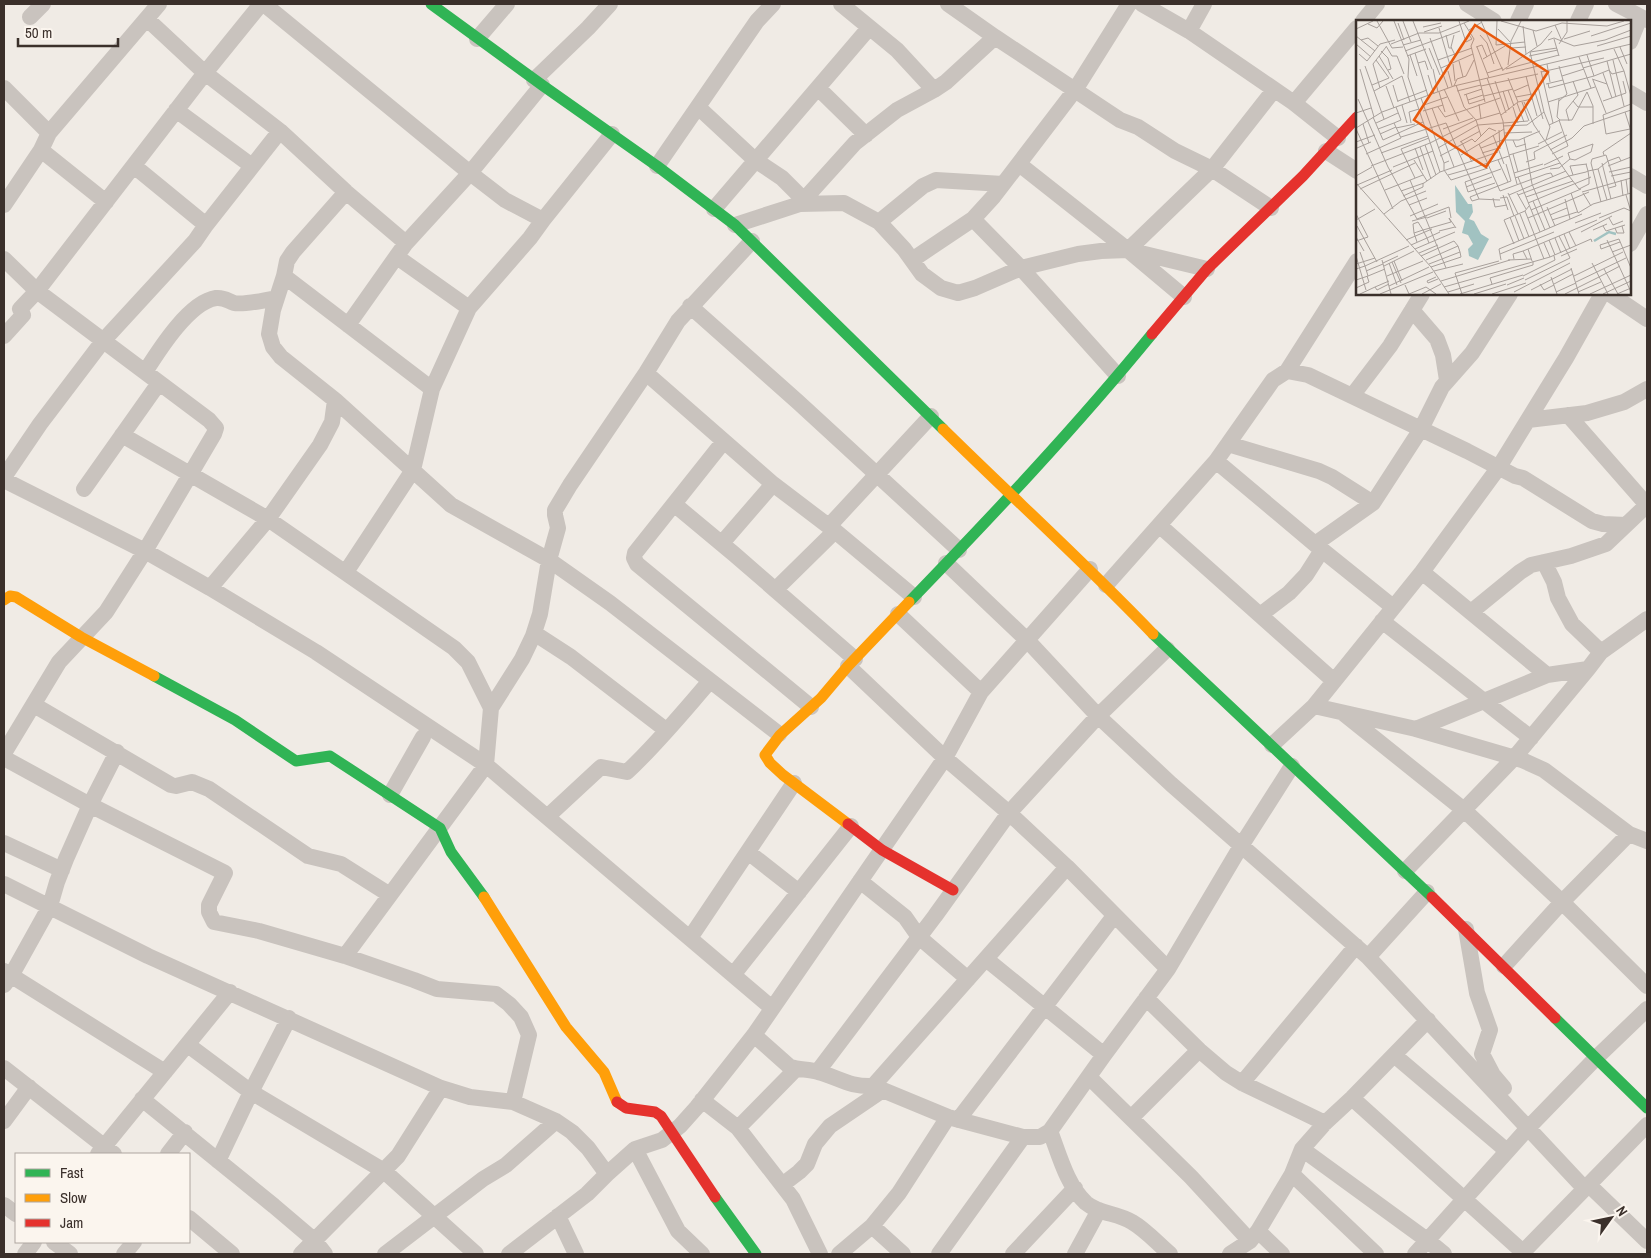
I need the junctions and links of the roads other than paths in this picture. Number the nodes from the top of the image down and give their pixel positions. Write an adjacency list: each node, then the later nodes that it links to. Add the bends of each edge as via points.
1 (43, 4): 18 (street)
2 (159, 4): 19 (street)
3 (263, 4): 31 (street); 57 (street)
4 (431, 4): 29 (street)
5 (506, 4): 29 (street)
6 (610, 4): 32 (street)
7 (773, 4): 41 (street, via 757,21)
8 (841, 4): 25 (street)
9 (1129, 4): 36 (street)
10 (1142, 4): 27 (street)
11 (1204, 4): 27 (street)
12 (1375, 4): 21 (street)
13 (1526, 4): 23 (street)
14 (1586, 4): 24 (street)
15 (1616, 4): 20 (street)
16 (955, 6): 28 (street)
17 (1470, 11): 22 (street)
18 (30, 16)
19 (147, 18): 31 (street); 45 (street)
20 (1644, 18): 30 (street)
21 (1363, 20)
22 (1492, 20)
23 (1518, 20)
24 (1578, 20)
25 (869, 28): 34 (street); 35 (street, via 897,50)
26 (1356, 29): 39 (street)
27 (1189, 31): 37 (street)
28 (995, 37): 35 (street); 36 (street)
29 (477, 39): 32 (street)
30 (1631, 40)
31 (205, 73): 42 (street); 44 (street)
32 (538, 82): 46 (street); 57 (street)
33 (4, 88): 45 (street)
34 (818, 88): 47 (street); 50 (street)
35 (934, 90): 47 (street, via 897,110)
36 (1076, 90): 51 (street); 55 (street, via 1120,120)
37 (1274, 90): 39 (street); 55 (street)
38 (1631, 94): 40 (street)
39 (1294, 103): 43 (street)
40 (1647, 103)
41 (698, 107): 50 (street); 54 (street)
42 (176, 110): 52 (street); 53 (street)
43 (1350, 130): 49 (street)
44 (280, 131): 53 (street); 61 (street)
45 (49, 133): 48 (street)
46 (612, 134): 54 (street); 69 (street)
47 (866, 135): 64 (street)
48 (41, 150): 62 (street); 63 (street)
49 (1326, 151): 56 (street); 65 (street)
50 (756, 160): 64 (street, via 782,178); 66 (street)
51 (1018, 164): 59 (street); 76 (street)
52 (134, 166): 63 (street); 71 (street)
53 (252, 166): 71 (street)
54 (657, 166): 66 (street)
55 (1212, 169): 65 (street); 76 (street)
56 (1356, 170)
57 (470, 173): 69 (street, via 505,200); 75 (street)
58 (1631, 177): 60 (street)
59 (1002, 184): 68 (street); 70 (street, via 936,180 923,186)
60 (1647, 186)
61 (346, 192): 75 (street); 83 (street, via 293,252)
62 (6, 197)
63 (106, 202): 84 (street)
64 (802, 202): 70 (street, via 844,203); 72 (street)
65 (1271, 208): 82 (street)
66 (714, 209): 72 (street)
67 (1647, 214): 74 (street)
68 (973, 218): 79 (street); 81 (street)
69 (543, 220): 92 (street)
70 (879, 222): 79 (street)
71 (206, 225): 97 (street)
72 (735, 225): 73 (street)
73 (752, 241): 91 (street); 109 (street)
74 (1631, 242)
75 (406, 243): 77 (street)
76 (1128, 250): 81 (street, via 1101,250); 82 (street); 89 (street)
77 (397, 257): 92 (street); 95 (street)
78 (4, 259): 84 (street)
79 (912, 260): 81 (street, via 922,274 941,288 958,293)
80 (1356, 263): 100 (street)
81 (1021, 268): 101 (street)
82 (1207, 269): 89 (street)
83 (284, 276): 90 (street); 95 (street)
84 (37, 290): 96 (street, via 20,309 23,316); 97 (street)
85 (1421, 295): 93 (street)
86 (1509, 295): 102 (street, via 1472,353)
87 (1601, 295): 110 (street)
88 (1611, 295): 94 (street)
89 (1184, 296): 101 (street)
90 (277, 298): 98 (street, via 235,303 214,298 202,304 172,332); 107 (street, via 269,334 273,347)
91 (690, 306): 99 (street); 119 (street)
92 (469, 308): 104 (street)
93 (1412, 310): 102 (street, via 1437,339); 106 (street, via 1390,346)
94 (1647, 319)
95 (348, 325): 104 (street)
96 (4, 336)
97 (103, 341): 98 (street); 120 (street)
98 (145, 372): 103 (street)
99 (646, 372): 113 (street); 135 (street, via 555,510 558,528)
100 (1287, 372): 106 (street, via 1308,375); 114 (street, via 1273,380)
101 (1118, 376): 123 (street)
102 (1447, 380): 111 (street)
103 (159, 383): 112 (street); 118 (street, via 216,428)
104 (432, 389): 117 (street)
105 (1647, 389): 108 (street, via 1624,402)
106 (1352, 396): 111 (street)
107 (335, 400): 117 (street); 127 (street, via 332,422 320,445)
108 (1568, 415): 110 (street); 126 (street)
109 (931, 416): 119 (street); 123 (street)
110 (1528, 420): 116 (street)
111 (1421, 429): 116 (street); 124 (street)
112 (122, 435): 118 (street); 122 (street)
113 (724, 441): 121 (street); 125 (street)
114 (1228, 444): 115 (street); 124 (street, via 1319,471)
115 (1216, 461): 128 (street); 132 (street)
116 (1499, 467): 129 (street, via 1523,478 1592,521); 140 (street)
117 (413, 470): 135 (street, via 451,505); 139 (street)
118 (192, 474): 127 (street); 134 (street)
119 (877, 474): 130 (street); 133 (street)
120 (4, 478): 134 (street)
121 (773, 484): 130 (street); 131 (street)
122 (84, 489)
123 (1011, 496): 133 (street); 138 (street)
124 (1373, 503): 132 (street)
125 (674, 504): 131 (street); 166 (street, via 635,553 637,564)
126 (1647, 505): 129 (street)
127 (268, 519): 139 (street); 142 (street)
128 (1158, 525): 141 (street); 149 (street)
129 (1626, 525): 136 (street, via 1606,544)
130 (832, 528): 143 (street); 144 (street)
131 (722, 543): 143 (street)
132 (1318, 547): 146 (street); 149 (street, via 1306,575)
133 (959, 550): 137 (street)
134 (145, 551): 142 (street); 153 (street, via 106,612)
135 (549, 560): 152 (street); 160 (street)
136 (1544, 562): 147 (street, via 1520,572); 156 (street, via 1572,624)
137 (946, 563): 144 (street); 154 (street)
138 (1090, 569): 141 (street); 154 (street)
139 (346, 572): 167 (street, via 454,648 468,662)
140 (1422, 572): 146 (street); 147 (street)
141 (1106, 585): 155 (street)
142 (210, 588): 181 (street, via 316,652)
143 (775, 590): 157 (street)
144 (914, 597): 148 (street)
145 (4, 600): 153 (street, via 16,597)
146 (1394, 607): 150 (street)
147 (1471, 612): 159 (street)
148 (898, 614): 157 (street); 162 (street)
149 (1260, 615): 161 (street)
150 (1382, 621): 161 (street); 163 (street)
151 (1646, 624): 156 (street)
152 (534, 633): 167 (street, via 522,659); 171 (street, via 571,657)
153 (81, 637): 164 (street, via 58,662); 184 (street, via 235,720 296,761 330,756)
154 (1027, 640): 162 (street); 169 (street)
155 (1167, 648): 169 (street); 175 (street)
156 (1601, 652): 158 (street)
157 (852, 663): 166 (street); 179 (street)
158 (1588, 669): 159 (street); 174 (street)
159 (1546, 675): 163 (street)
160 (710, 681): 171 (street); 172 (street)
161 (1334, 681): 165 (street)
162 (981, 692): 179 (street)
163 (1483, 701): 170 (street); 174 (street)
164 (34, 705): 176 (street); 177 (street)
165 (1314, 706): 168 (street); 175 (street)
166 (812, 707): 172 (street)
167 (491, 708): 181 (street)
168 (1343, 712): 170 (street); 186 (street)
169 (1098, 716): 187 (street); 194 (street)
170 (1416, 729): 180 (street)
171 (666, 730): 188 (street, via 627,772 601,766)
172 (779, 734): 183 (street, via 765,754 770,763)
173 (423, 737): 184 (street)
174 (1530, 738): 180 (street)
175 (1272, 745): 182 (street)
176 (4, 752)
177 (117, 752): 185 (street); 205 (street, via 171,784 192,782 209,789 308,856 341,864)
178 (4, 758): 185 (street)
179 (945, 758): 187 (street); 195 (street)
180 (1514, 758): 186 (street); 191 (street, via 1544,770)
181 (486, 765): 188 (street); 190 (street)
182 (1292, 766): 194 (street); 199 (street)
183 (794, 783): 189 (street); 196 (street)
184 (390, 795): 190 (street)
185 (90, 805): 198 (street); 213 (street, via 225,873 209,905 214,922 259,931)
186 (1464, 810): 199 (street); 206 (street)
187 (1009, 813): 197 (street); 202 (street)
188 (547, 817): 211 (street)
189 (851, 826): 195 (street); 203 (street)
190 (440, 828): 205 (street); 260 (street, via 451,852 493,909 566,1027 604,1072 616,1101 626,1108 655,1112)
191 (1629, 834): 192 (street); 206 (street)
192 (1647, 841)
193 (4, 843): 198 (street)
194 (1241, 846): 212 (street); 217 (street)
195 (882, 850): 200 (street); 202 (street)
196 (748, 852): 203 (street); 211 (street)
197 (1067, 867): 208 (street); 215 (street)
198 (62, 870): 207 (street)
199 (1405, 871): 204 (street)
200 (860, 881): 210 (street, via 904,917); 225 (street)
201 (4, 884): 207 (street)
202 (953, 890): 210 (street)
203 (799, 892): 218 (street)
204 (1427, 892): 209 (street); 214 (street)
205 (390, 895): 213 (street)
206 (1562, 902): 216 (street); 221 (street)
207 (50, 906): 219 (street); 222 (street, via 148,956)
208 (1114, 916): 217 (street); 224 (street)
209 (1466, 929): 216 (street); 256 (street, via 1477,993 1490,1030 1482,1054 1493,1075 1522,1107)
210 (919, 937): 220 (street); 237 (street)
211 (690, 938): 218 (street)
212 (1356, 946): 214 (street); 240 (street)
213 (345, 956): 248 (street, via 437,989 496,994 509,1004 521,1017 529,1035)
214 (1368, 957): 228 (street)
215 (986, 959): 220 (street); 224 (street)
216 (1504, 966): 234 (street)
217 (1168, 969): 223 (street)
218 (733, 975): 225 (street)
219 (6, 977): 238 (street)
220 (968, 978): 243 (street)
221 (1647, 986)
222 (230, 992): 227 (street); 230 (street)
223 (1146, 998): 231 (street); 232 (street)
224 (1044, 1006): 232 (street); 250 (street)
225 (772, 1008): 229 (street)
226 (1647, 1009): 234 (street)
227 (289, 1018): 242 (street); 244 (street)
228 (1428, 1020): 233 (street); 256 (street)
229 (754, 1035): 236 (street); 247 (street)
230 (188, 1045): 238 (street); 244 (street)
231 (1199, 1050): 240 (street); 251 (street)
232 (1104, 1055): 239 (street)
233 (1394, 1055): 245 (street); 265 (street)
234 (1596, 1058): 249 (street); 256 (street)
235 (4, 1068): 241 (street)
236 (796, 1069): 237 (street); 257 (street)
237 (818, 1071): 243 (street, via 860,1087)
238 (165, 1072): 246 (street)
239 (1089, 1076): 251 (street); 258 (street)
240 (1242, 1083): 254 (street)
241 (29, 1087): 252 (street); 264 (street)
242 (441, 1088): 248 (street, via 470,1097); 268 (street, via 398,1156)
243 (878, 1088): 250 (street); 271 (street, via 830,1126 814,1144 807,1164)
244 (251, 1092): 267 (street); 268 (street)
245 (1352, 1098): 254 (street); 274 (street)
246 (142, 1099): 259 (street); 264 (street)
247 (702, 1100): 257 (street); 260 (street)
248 (513, 1102): 253 (street)
249 (1647, 1108)
250 (953, 1118): 261 (street); 281 (street)
251 (1131, 1118): 282 (street)
252 (4, 1121)
253 (556, 1121): 269 (street, via 588,1148); 279 (street, via 506,1165)
254 (1325, 1123): 263 (street)
255 (1647, 1125): 272 (street)
256 (1530, 1126): 265 (street); 272 (street)
257 (738, 1128): 271 (street)
258 (1050, 1131): 261 (street, via 1040,1137); 273 (street)
259 (185, 1132): 266 (street); 267 (street)
260 (671, 1133): 262 (street, via 662,1140); 302 (street)
261 (1023, 1137): 306 (street)
262 (636, 1149): 269 (street); 301 (street, via 678,1232)
263 (1302, 1149): 270 (street); 284 (street)
264 (105, 1151)
265 (1507, 1151): 274 (street)
266 (169, 1153)
267 (218, 1160): 283 (street)
268 (384, 1171): 279 (street); 283 (street)
269 (606, 1174): 278 (street, via 587,1194)
270 (1292, 1174): 282 (street); 312 (street)
271 (782, 1185): 303 (street, via 800,1211)
272 (1587, 1187): 285 (street); 290 (street)
273 (1074, 1188): 276 (street, via 1086,1202); 307 (street)
274 (1464, 1199): 284 (street); 290 (street)
275 (4, 1205): 277 (street)
276 (1099, 1210): 308 (street); 309 (street, via 1132,1222)
277 (15, 1213)
278 (558, 1216): 299 (street); 300 (street)
279 (435, 1217): 297 (street); 298 (street)
280 (190, 1219): 294 (street)
281 (872, 1226): 304 (street); 305 (street)
282 (1254, 1236): 310 (street); 311 (street)
283 (314, 1240): 295 (street); 296 (street)
284 (1427, 1240): 313 (street); 314 (street)
285 (1647, 1241)
286 (33, 1243): 291 (street)
287 (55, 1243): 292 (street)
288 (78, 1243): 292 (street)
289 (133, 1243): 293 (street)
290 (1522, 1253)
291 (25, 1254)
292 (70, 1254)
293 (124, 1254)
294 (232, 1254)
295 (301, 1254)
296 (326, 1254)
297 (385, 1254)
298 (476, 1254)
299 (509, 1254)
300 (576, 1254)
301 (702, 1254)
302 (756, 1254)
303 (820, 1254)
304 (839, 1254)
305 (904, 1254)
306 (939, 1254)
307 (1012, 1254)
308 (1076, 1254)
309 (1170, 1254)
310 (1230, 1254)
311 (1282, 1254)
312 (1376, 1254)
313 (1414, 1254)
314 (1444, 1254)

